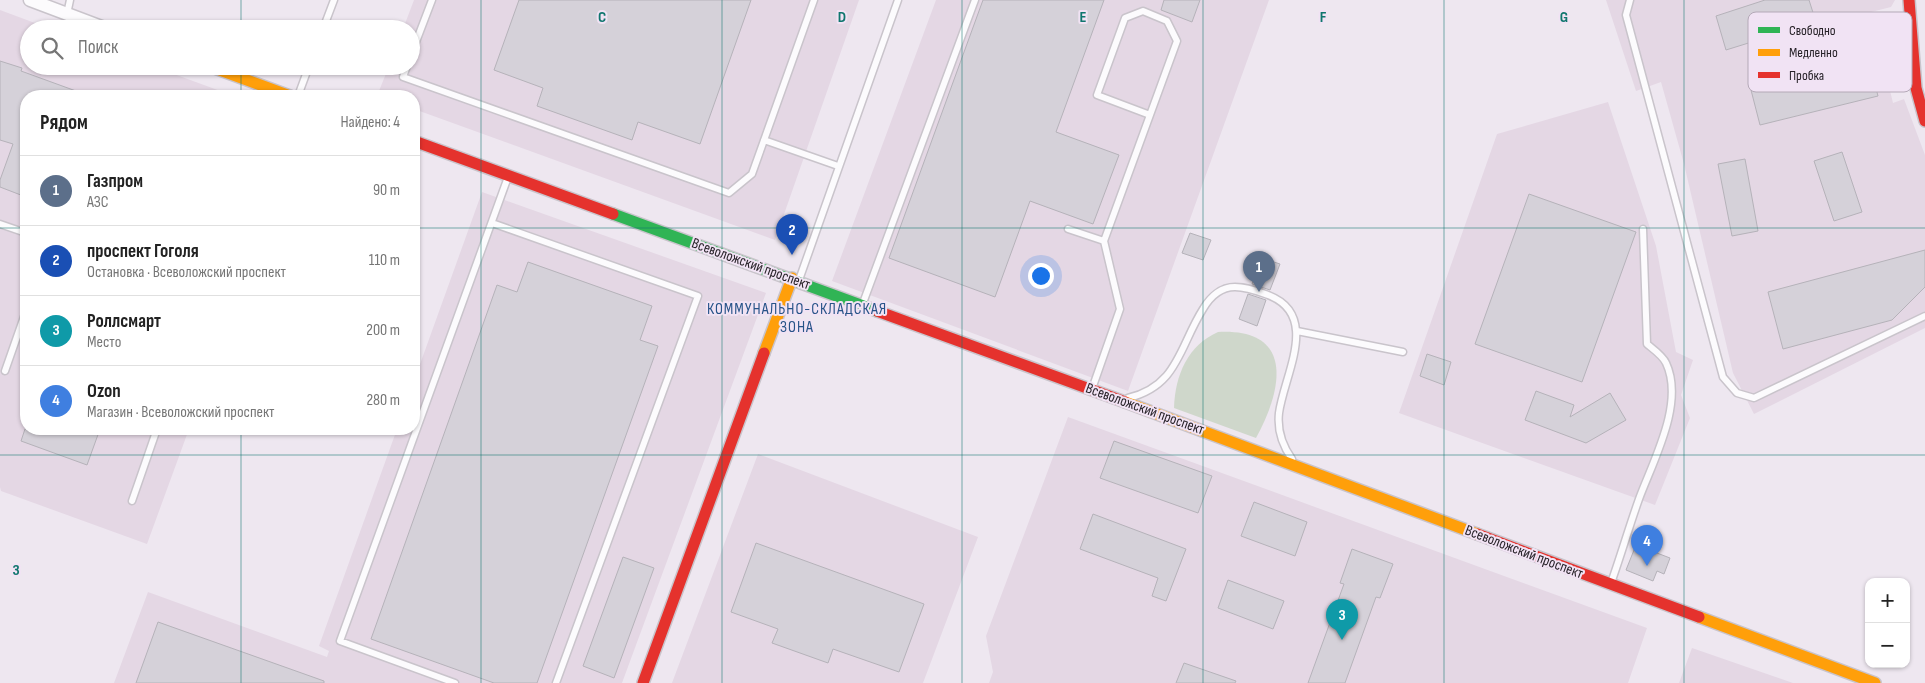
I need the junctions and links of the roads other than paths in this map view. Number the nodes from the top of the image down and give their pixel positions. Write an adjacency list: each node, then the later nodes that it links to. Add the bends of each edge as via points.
1 (30, 0): 9 (street)
2 (70, 0): 9 (lane)
3 (334, 0): 11 (lane)
4 (432, 0): 12 (lane)
5 (814, 0): 21 (lane)
6 (898, 0): 23 (lane)
7 (974, 0): 32 (lane)
8 (1630, 0): 33 (lane, via 1626,15 1723,377 1737,393 1754,398)
9 (67, 14): 10 (street)
10 (83, 20)
11 (326, 20)
12 (420, 31)
13 (1912, 38): 20 (street, via 1916,88)
14 (233, 75): 17 (street)
15 (306, 75): 18 (lane)
16 (404, 75): 21 (lane, via 728,193 752,174)
17 (274, 90)
18 (300, 90)
19 (1150, 115): 19 (lane, via 1097,95 1125,18 1144,11 1168,21 1177,41); 30 (lane)
20 (1925, 121)
21 (764, 140): 23 (lane)
22 (420, 143): 24 (street, Всеволожский проспект)
23 (838, 166): 31 (lane)
24 (508, 175): 25 (lane); 31 (street, Всеволожский проспект)
25 (492, 223): 40 (lane); 47 (lane, via 698,296)
26 (0, 224): 29 (lane)
27 (1068, 229): 30 (lane)
28 (1643, 230): 45 (lane, via 1647,344 1666,361 1671,402 1667,427)
29 (20, 231)
30 (1104, 241): 38 (lane, via 1120,309)
31 (796, 280): 32 (street, Всеволожский проспект); 48 (street)
32 (863, 304): 38 (street, Всеволожский проспект)
33 (1925, 316)
34 (20, 327): 37 (lane)
35 (1297, 331): 36 (lane); 39 (lane, via 1293,316 1274,298 1244,287 1228,287 1214,295 1203,309 1169,375 1141,395); 43 (lane, via 1279,413 1283,445)
36 (1403, 352)
37 (5, 371)
38 (1092, 390): 39 (street, Всеволожский проспект)
39 (1120, 400): 43 (street, Всеволожский проспект)
40 (420, 421)
41 (155, 435): 44 (lane)
42 (415, 435): 46 (lane, via 340,641)
43 (1295, 465): 45 (street, Всеволожский проспект)
44 (132, 501)
45 (1611, 584): 49 (street, Всеволожский проспект)
46 (455, 683)
47 (556, 683)
48 (643, 683)
49 (1875, 683)

